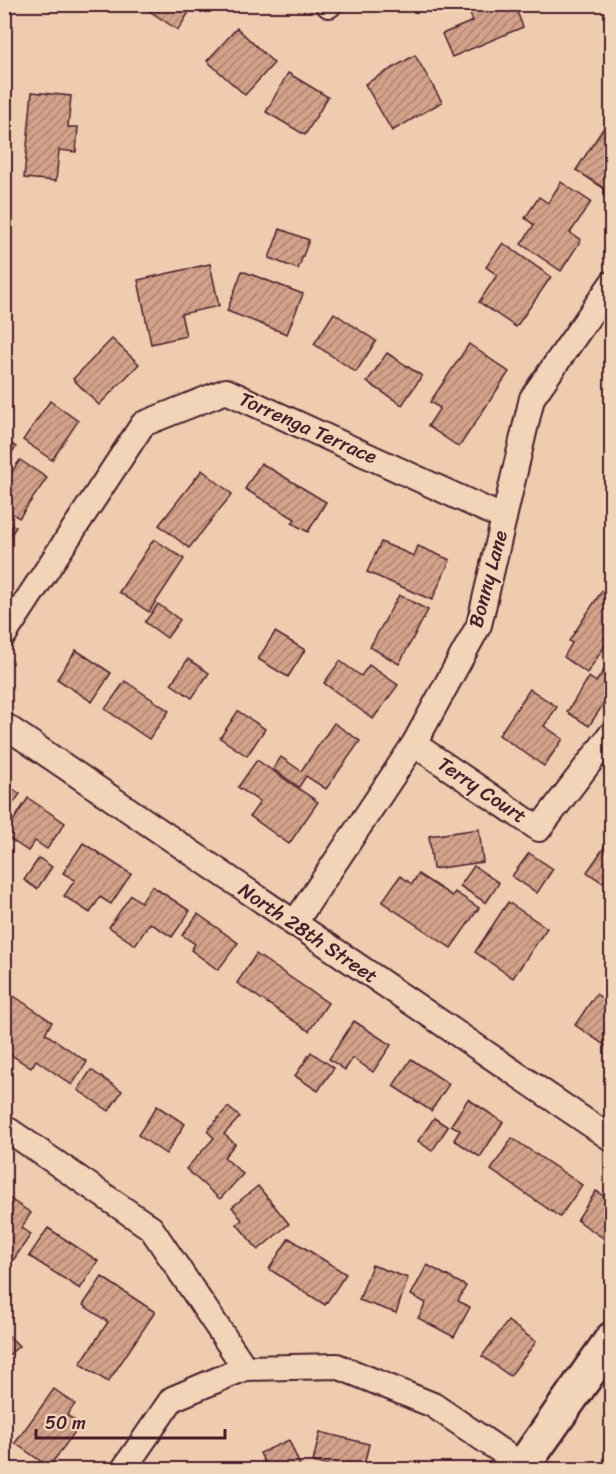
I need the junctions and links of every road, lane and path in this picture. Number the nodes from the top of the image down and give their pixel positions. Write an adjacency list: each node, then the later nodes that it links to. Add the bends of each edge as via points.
1 (612, 283): 2 (street, Bonny Lane, via 532,398)
2 (504, 518): 3 (street, Torrenga Terrace, via 226,391 143,424); 6 (street, Bonny Lane, via 479,625)
3 (4, 635)
4 (4, 725): 7 (street, North 28th Street)
5 (612, 733): 6 (street, Terry Court, via 539,829)
6 (414, 744): 7 (street, Bonny Lane)
7 (294, 924): 9 (street, North 28th Street)
8 (4, 1127): 11 (street, via 151,1228)
9 (612, 1139)
10 (612, 1339): 12 (main road)
11 (245, 1368): 12 (street, via 337,1366 433,1405); 13 (street, via 172,1399)
12 (521, 1468)
13 (123, 1470)

